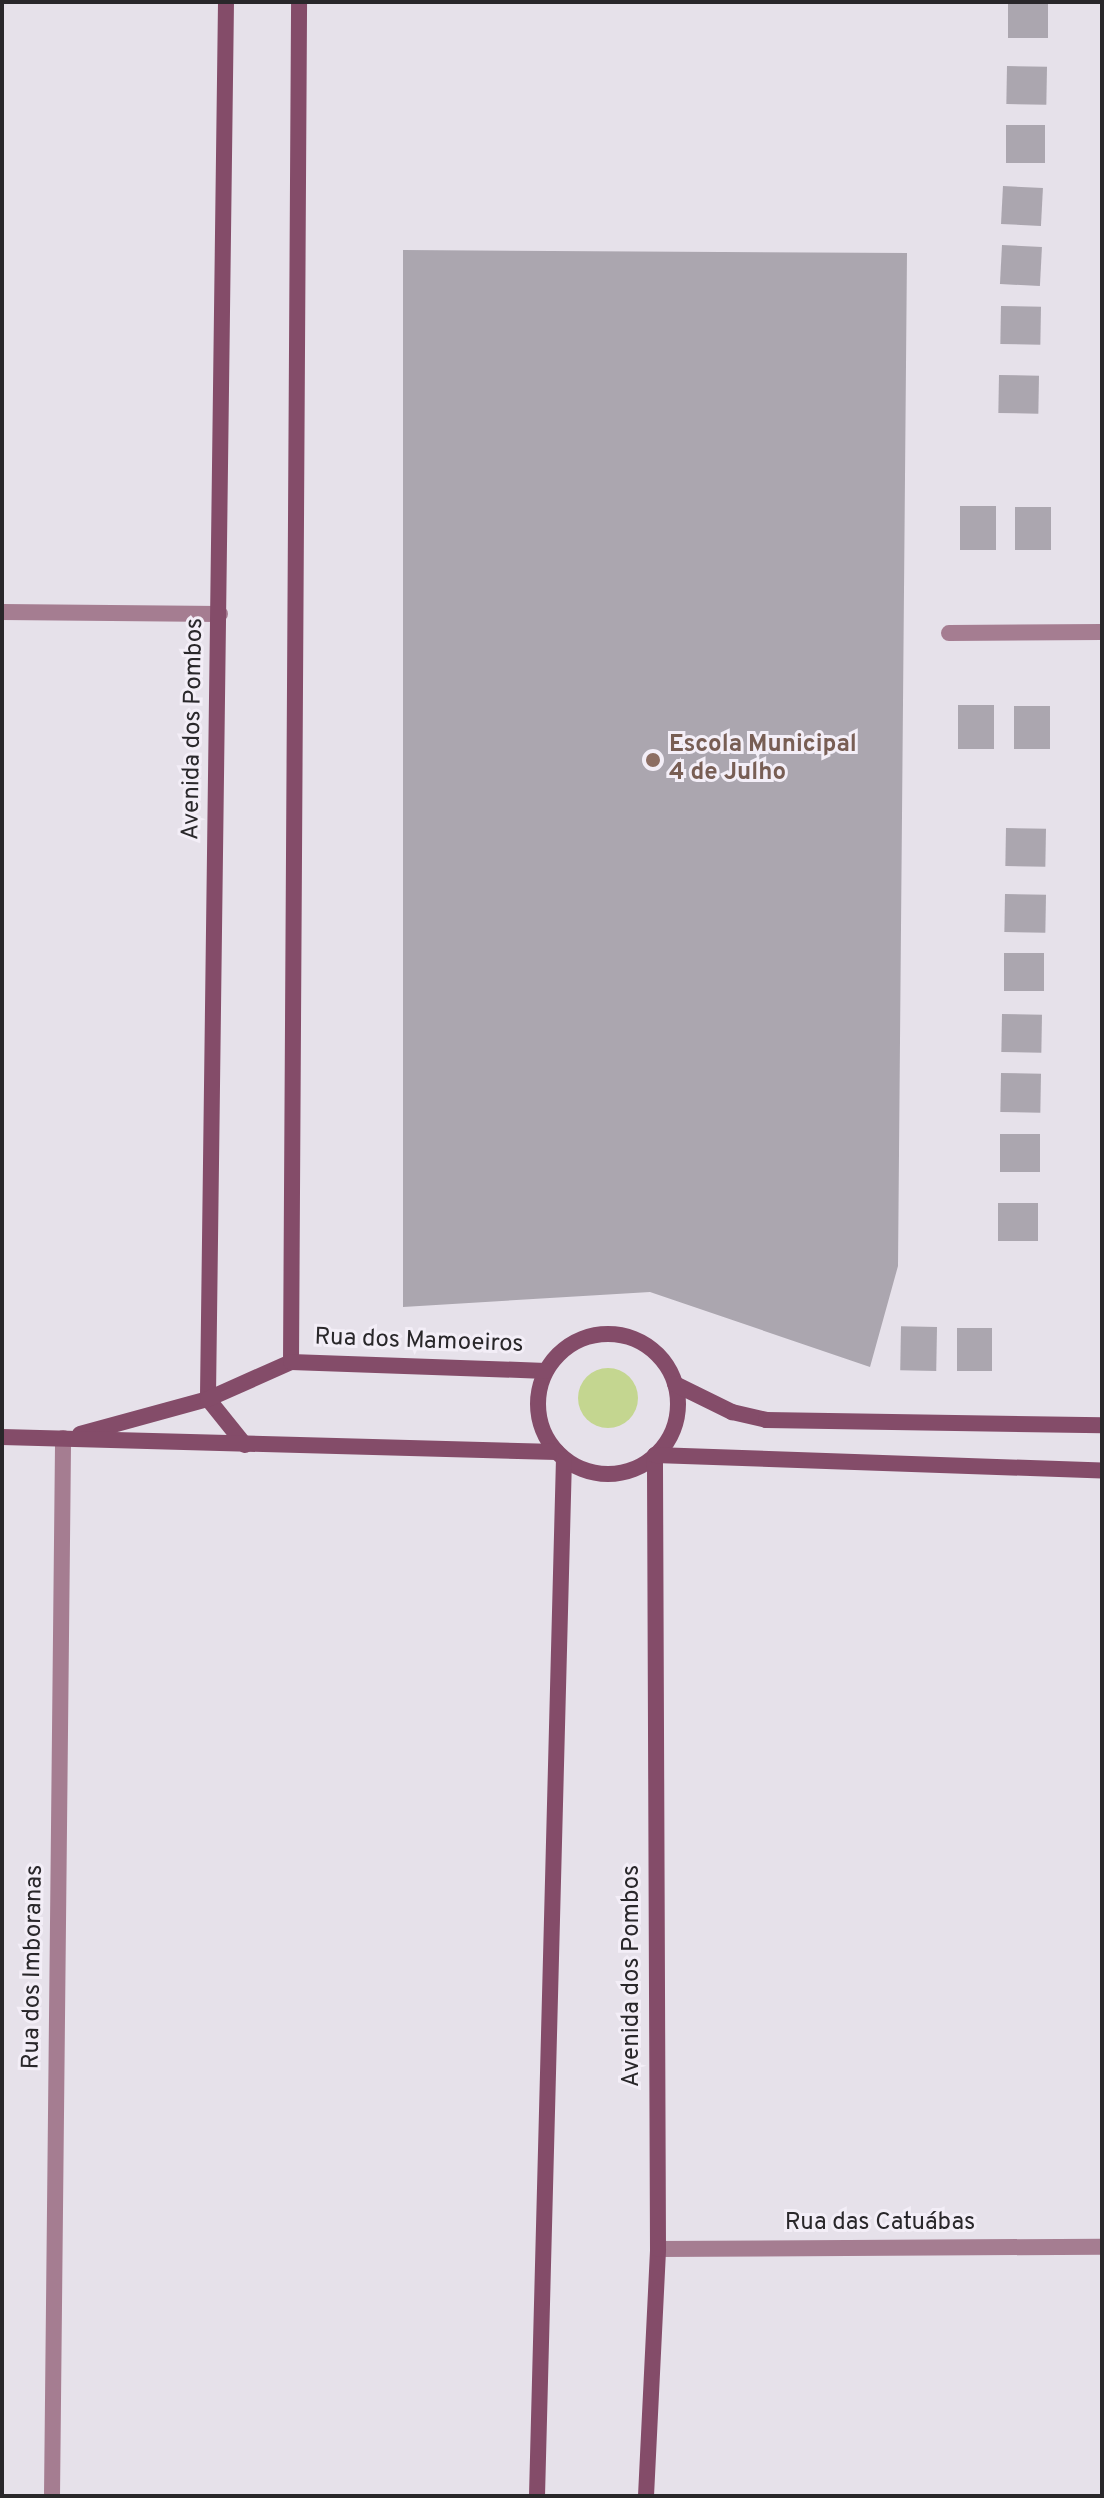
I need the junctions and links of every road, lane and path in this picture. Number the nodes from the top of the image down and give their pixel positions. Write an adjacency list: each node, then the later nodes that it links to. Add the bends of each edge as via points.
1 (226, 2): 4 (street, Avenida dos Pombos)
2 (299, 2): 7 (street)
3 (2, 612): 4 (street)
4 (220, 614): 10 (street, Avenida dos Pombos)
5 (1102, 632): 6 (street)
6 (949, 633)
7 (291, 1362): 8 (street, Rua dos Mamoeiros); 10 (street, Rua dos Mamoeiros)
8 (546, 1371): 9 (street, via 568,1346 610,1334 650,1348); 15 (street, via 537,1401 539,1423)
9 (675, 1384): 11 (street, via 732,1412 766,1420); 16 (street, via 675,1427)
10 (208, 1399): 13 (street, Rua dos Mamoeiros); 14 (street)
11 (1102, 1425)
12 (2, 1437): 13 (street, Rua dos Mamoeiros)
13 (63, 1438): 14 (street, Rua dos Mamoeiros); 20 (street, Rua dos Imboranas)
14 (245, 1445): 15 (street, Rua dos Mamoeiros)
15 (560, 1455): 16 (street, via 604,1475 627,1472); 21 (street)
16 (655, 1455): 17 (street); 19 (street, Avenida dos Pombos)
17 (1102, 1471)
18 (1102, 2247): 19 (street, Rua das Catuábas)
19 (658, 2249): 22 (street, Avenida dos Pombos)
20 (52, 2496)
21 (537, 2496)
22 (646, 2496)

